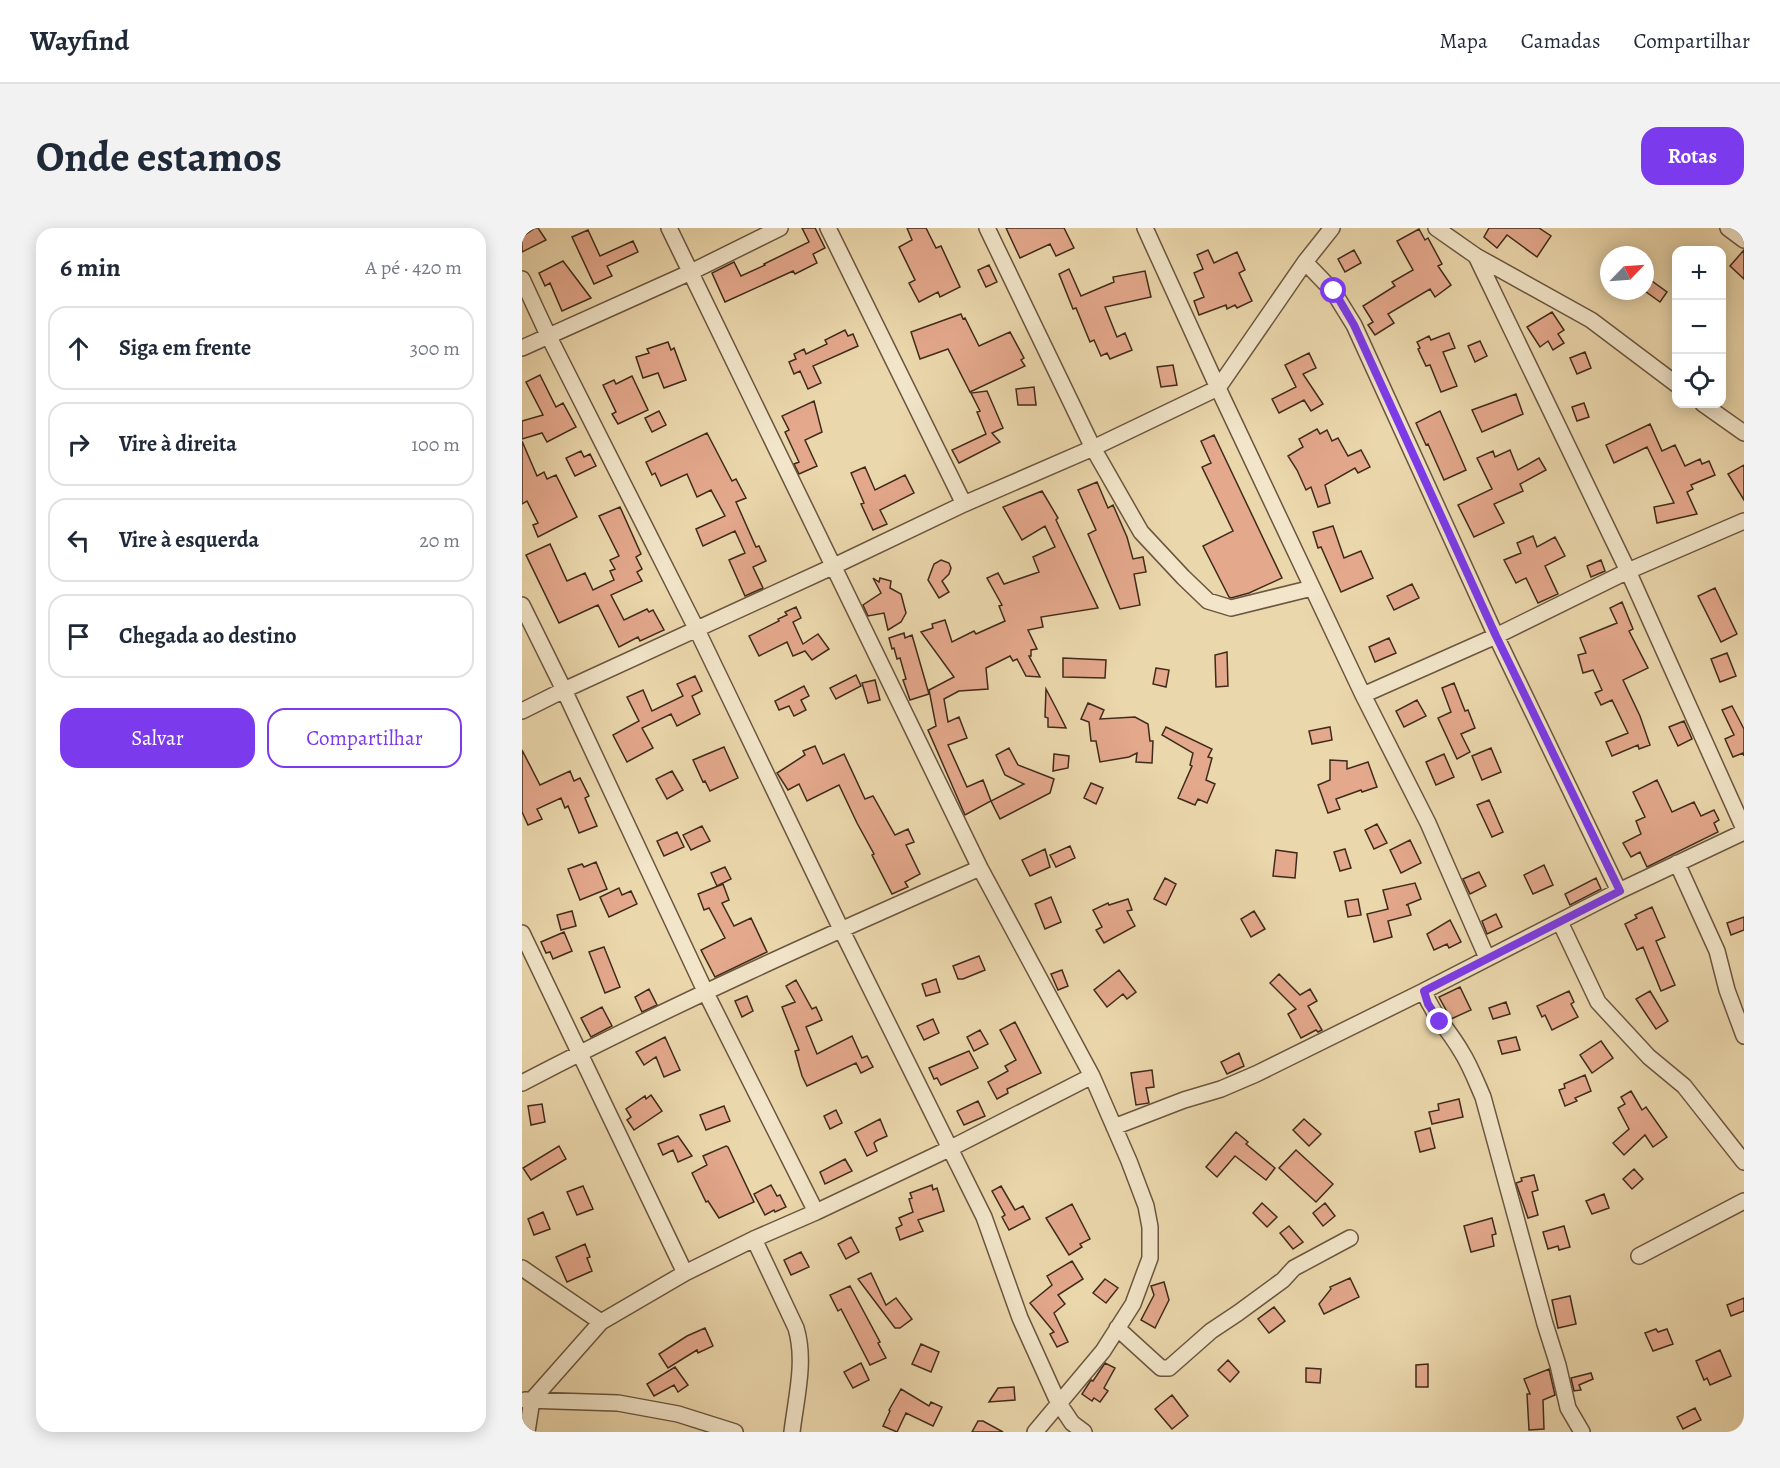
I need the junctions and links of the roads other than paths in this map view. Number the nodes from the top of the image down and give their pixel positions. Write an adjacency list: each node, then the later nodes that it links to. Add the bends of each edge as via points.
1 (669, 228): 12 (street)
2 (780, 228): 12 (street)
3 (828, 228): 21 (street)
4 (987, 228): 20 (street)
5 (1145, 228): 17 (street)
6 (1332, 228): 11 (street)
7 (1436, 228): 10 (street)
8 (1728, 228): 9 (street)
9 (1744, 240)
10 (1476, 256): 16 (street, via 1591,320); 24 (street)
11 (1305, 262): 17 (street); 28 (street, via 1334,291 1354,325)
12 (691, 272): 14 (street); 23 (street)
13 (522, 279): 14 (street)
14 (548, 335): 15 (street); 27 (street)
15 (522, 348)
16 (1672, 380)
17 (1218, 388): 20 (street); 25 (street)
18 (1709, 408): 19 (street)
19 (1744, 433)
20 (1093, 448): 21 (street); 25 (street, via 1141,532 1209,601 1231,608)
21 (964, 504): 23 (street)
22 (1744, 521): 24 (street)
23 (832, 567): 27 (street); 34 (street)
24 (1628, 571): 28 (street); 32 (street)
25 (1312, 588): 30 (street)
26 (522, 605): 29 (street)
27 (697, 630): 29 (street); 37 (street)
28 (1496, 636): 30 (street); 35 (street)
29 (564, 690): 31 (street); 41 (street)
30 (1362, 695): 39 (street, via 1428,823)
31 (522, 711)
32 (1744, 830): 33 (street)
33 (1677, 863): 35 (street); 42 (street, via 1717,951)
34 (980, 868): 37 (street); 44 (street)
35 (1620, 891): 36 (street)
36 (1560, 922): 39 (street); 48 (street, via 1598,1002 1649,1058 1684,1086)
37 (841, 929): 41 (street); 47 (street)
38 (522, 933): 43 (street)
39 (1487, 958): 40 (street)
40 (1424, 991): 46 (street, via 1256,1074); 65 (street, via 1428,1004 1460,1049 1483,1097 1568,1408)
41 (706, 993): 43 (street); 50 (street)
42 (1744, 1036)
43 (579, 1054): 45 (street); 55 (street)
44 (1092, 1076): 46 (street); 47 (street)
45 (522, 1083)
46 (1113, 1126): 57 (street, via 1146,1206 1151,1241 1150,1258 1133,1304)
47 (951, 1148): 50 (street); 59 (street, via 984,1217 1020,1318)
48 (1744, 1162)
49 (1744, 1201): 53 (street)
50 (816, 1212): 52 (street)
51 (1350, 1238): 57 (street, via 1294,1269 1169,1368 1161,1368)
52 (754, 1239): 55 (street); 62 (street, via 800,1343)
53 (1639, 1256)
54 (522, 1268): 56 (street)
55 (685, 1273): 56 (street)
56 (601, 1322): 58 (street)
57 (1117, 1329): 59 (street)
58 (527, 1400): 60 (street); 61 (street, via 618,1403 678,1414)
59 (1058, 1402): 63 (street); 64 (street)
60 (527, 1432)
61 (735, 1432)
62 (792, 1432)
63 (1035, 1432)
64 (1083, 1432)
65 (1582, 1432)

